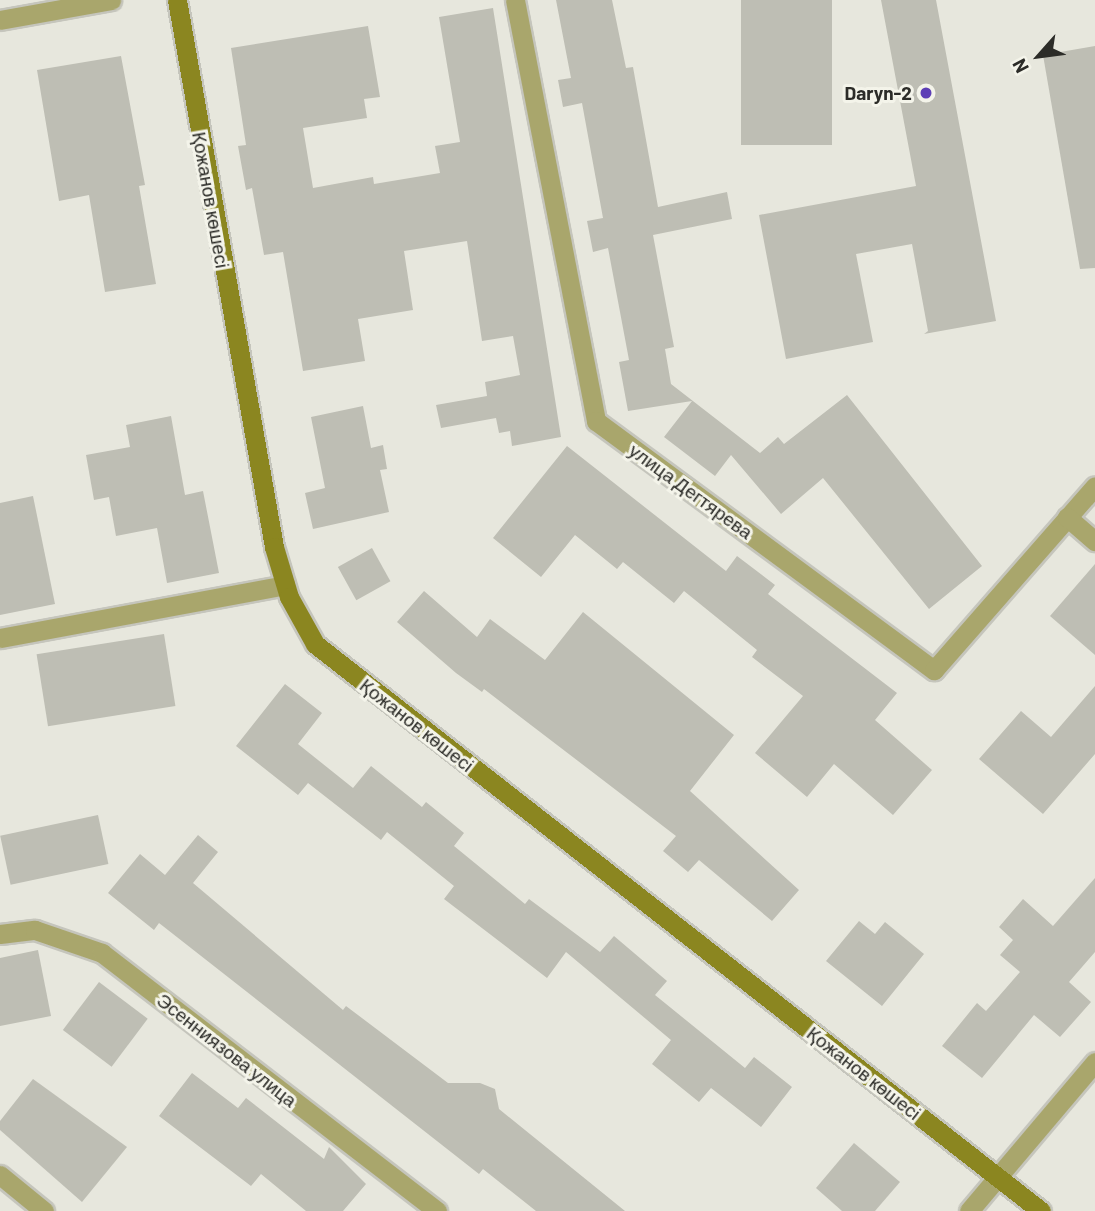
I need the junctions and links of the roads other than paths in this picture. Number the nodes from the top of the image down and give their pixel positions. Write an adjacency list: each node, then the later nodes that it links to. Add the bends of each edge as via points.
1 (111, 0): 4 (street)
2 (177, 0): 8 (main road, Қожанов көшесі, via 253,447)
3 (515, 0): 6 (street, улица Дегтярева, via 596,421 934,670)
4 (0, 20)
5 (1095, 486): 6 (street, улица Дегтярева)
6 (1068, 517): 7 (street)
7 (1095, 541)
8 (285, 585): 9 (street); 13 (main road, Қожанов көшесі, via 315,644)
9 (0, 638)
10 (0, 934): 15 (street, Эсенниязова улица, via 35,930 102,953)
11 (1095, 1062): 13 (street)
12 (0, 1175): 14 (street)
13 (998, 1178): 16 (street); 17 (main road, Қожанов көшесі)
14 (44, 1211)
15 (437, 1211)
16 (969, 1211)
17 (1041, 1211)

